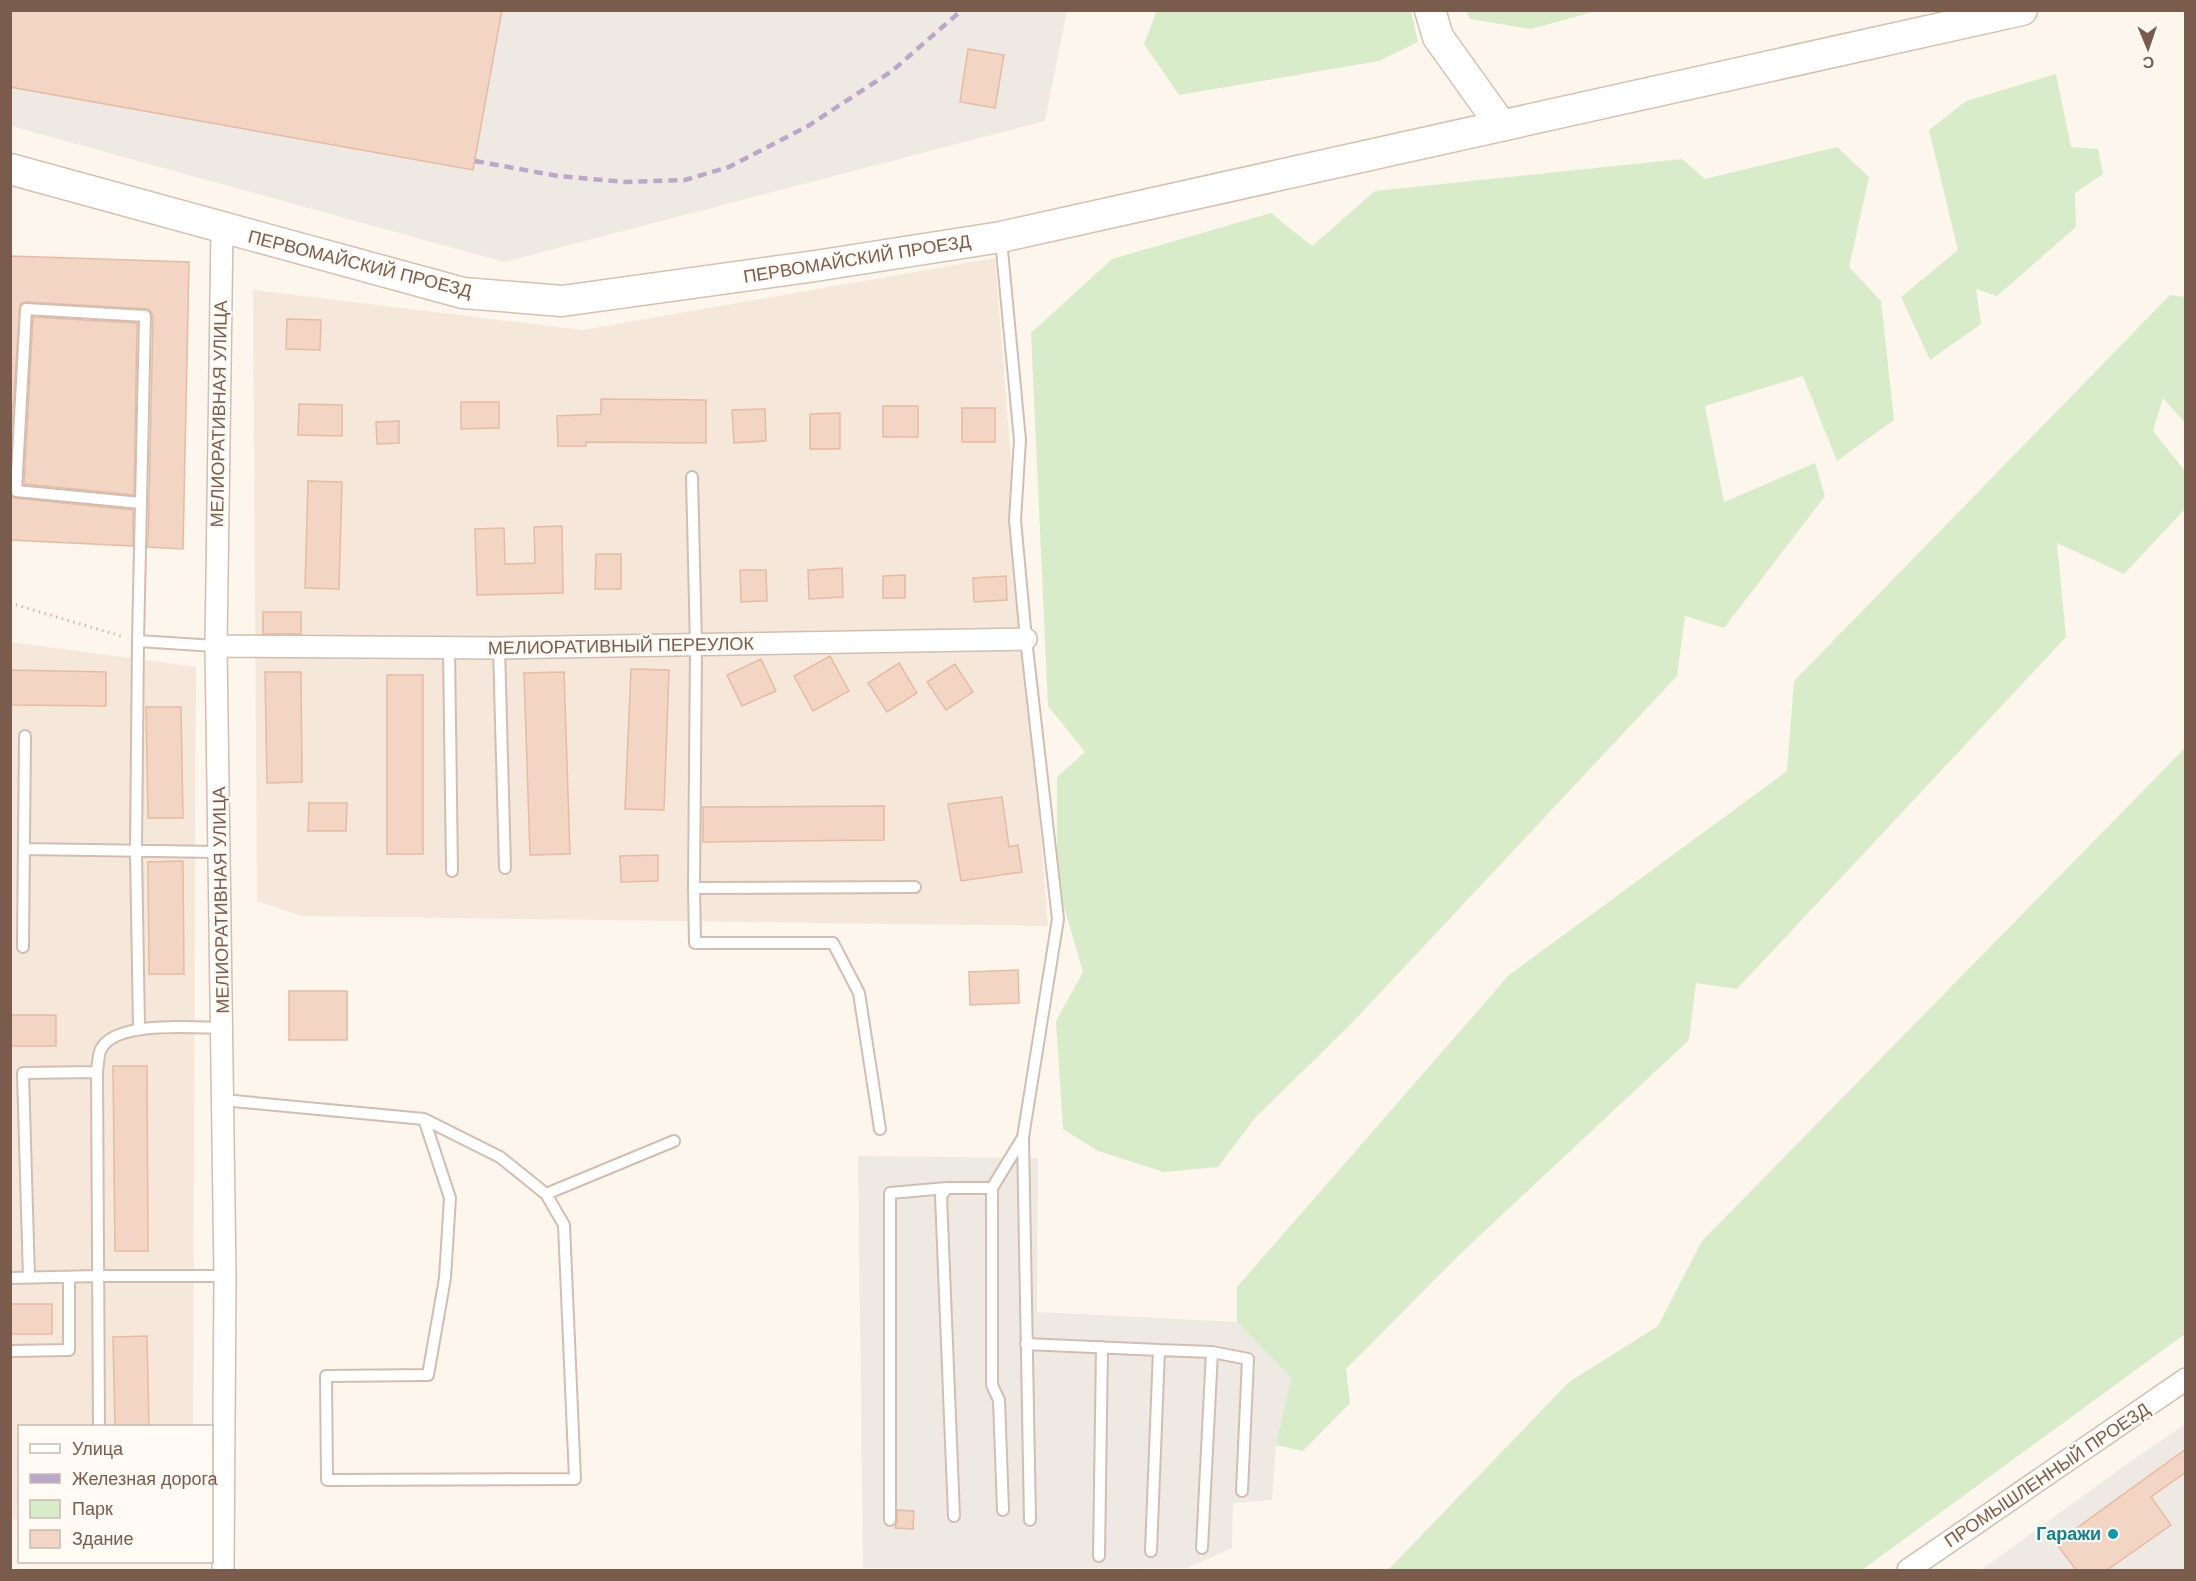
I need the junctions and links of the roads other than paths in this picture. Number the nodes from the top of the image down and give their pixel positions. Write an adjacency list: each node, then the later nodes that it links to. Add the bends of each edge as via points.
1 (1430, 10): 3 (main road, via 1438,37)
2 (2022, 10): 3 (main road, ПЕРВОМАЙСКИЙ ПРОЕЗД)
3 (1501, 125): 6 (main road, ПЕРВОМАЙСКИЙ ПРОЕЗД)
4 (10, 169): 5 (main road, ПЕРВОМАЙСКИЙ ПРОЕЗД)
5 (222, 229): 6 (main road, ПЕРВОМАЙСКИЙ ПРОЕЗД, via 463,293 562,301); 11 (street, МЕЛИОРАТИВНАЯ УЛИЦА)
6 (1001, 237): 9 (lane, via 1020,440 1015,520)
7 (692, 477): 12 (lane)
8 (141, 503): 8 (lane, via 145,316 26,309 16,491); 10 (lane)
9 (1026, 639): 12 (street, МЕЛИОРАТИВНЫЙ ПЕРЕУЛОК); 30 (lane, via 1059,919)
10 (138, 641): 11 (lane); 17 (lane)
11 (216, 646): 13 (street, МЕЛИОРАТИВНЫЙ ПЕРЕУЛОК); 18 (street, МЕЛИОРАТИВНАЯ УЛИЦА)
12 (696, 646): 14 (street, МЕЛИОРАТИВНЫЙ ПЕРЕУЛОК); 22 (lane)
13 (448, 648): 14 (street, МЕЛИОРАТИВНЫЙ ПЕРЕУЛОК); 20 (lane)
14 (499, 648): 19 (lane)
15 (25, 736): 16 (lane)
16 (25, 849): 17 (lane); 23 (lane)
17 (136, 851): 18 (lane); 24 (lane)
18 (219, 852): 25 (street, МЕЛИОРАТИВНАЯ УЛИЦА)
19 (505, 867)
20 (452, 871)
21 (915, 887): 22 (lane)
22 (694, 888): 29 (lane, via 695,943 833,943 859,993)
23 (23, 947)
24 (139, 1028): 25 (lane); 26 (lane, via 115,1035 101,1048)
25 (223, 1028): 27 (street, МЕЛИОРАТИВНАЯ УЛИЦА)
26 (97, 1072): 35 (lane); 39 (lane, via 23,1073)
27 (223, 1100): 28 (lane); 36 (street, МЕЛИОРАТИВНАЯ УЛИЦА)
28 (423, 1119): 34 (lane, via 500,1157); 34 (lane, via 450,1198 445,1278 428,1375 326,1376 327,1480 576,1479 564,1225)
29 (880, 1129)
30 (1023, 1137): 33 (lane); 40 (lane)
31 (674, 1141): 34 (lane)
32 (947, 1188): 33 (lane); 49 (lane, via 941,1196); 50 (lane, via 890,1193)
33 (992, 1188): 48 (lane, via 992,1385 999,1400)
34 (546, 1194)
35 (99, 1276): 36 (lane); 37 (lane); 46 (lane)
36 (225, 1276): 55 (street, МЕЛИОРАТИВНАЯ УЛИЦА)
37 (69, 1277): 39 (lane); 43 (lane, via 69,1350)
38 (10, 1278): 39 (lane)
39 (29, 1278)
40 (1026, 1344): 41 (lane); 51 (lane)
41 (1102, 1347): 42 (lane); 54 (lane)
42 (1158, 1350): 44 (lane); 53 (lane)
43 (10, 1351)
44 (1212, 1352): 47 (lane, via 1248,1359); 52 (lane)
45 (2186, 1379): 56 (street, ПРОМЫШЛЕННЫЙ ПРОЕЗД)
46 (99, 1425)
47 (1242, 1491)
48 (1003, 1510)
49 (954, 1516)
50 (890, 1520)
51 (1030, 1520)
52 (1202, 1548)
53 (1151, 1551)
54 (1099, 1556)
55 (223, 1570)
56 (1908, 1570)

